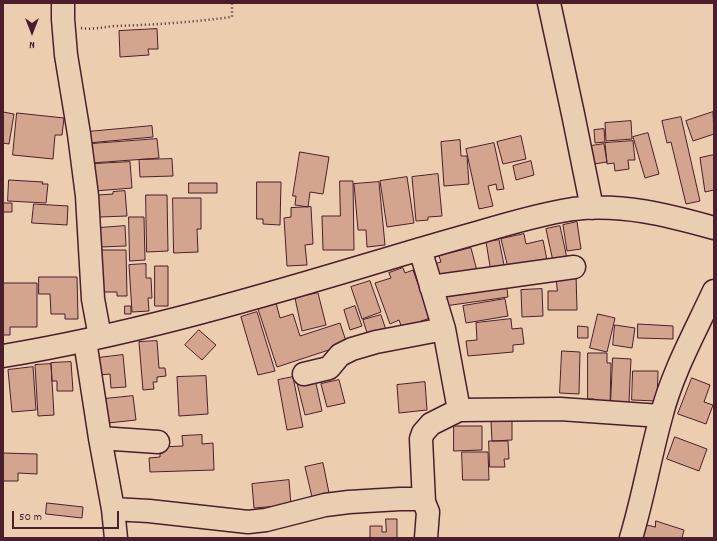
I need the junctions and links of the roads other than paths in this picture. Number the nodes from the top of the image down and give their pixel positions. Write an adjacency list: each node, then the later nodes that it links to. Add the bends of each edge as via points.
1 (63, 3): 10 (street, via 66,55 87,196)
2 (549, 3): 3 (street)
3 (592, 208): 4 (street, via 650,212); 5 (street, via 573,209 532,218)
4 (714, 228)
5 (420, 249): 7 (street); 10 (street, via 201,312)
6 (574, 267): 7 (street)
7 (431, 287): 9 (street)
8 (714, 291): 14 (street, via 678,367)
9 (444, 329): 12 (street, via 352,349 340,354 329,368); 13 (street)
10 (93, 339): 11 (street); 15 (street)
11 (3, 356)
12 (304, 374)
13 (459, 410): 14 (street, via 560,409); 17 (street, via 431,424 423,432 421,439)
14 (661, 416): 22 (street)
15 (100, 438): 16 (street); 18 (street)
16 (158, 442)
17 (424, 502): 19 (street, via 417,499 400,499 325,505 266,520); 21 (street, via 428,512)
18 (113, 509): 19 (street, via 149,511); 20 (street)
19 (248, 530)
20 (116, 538)
21 (426, 538)
22 (631, 538)

